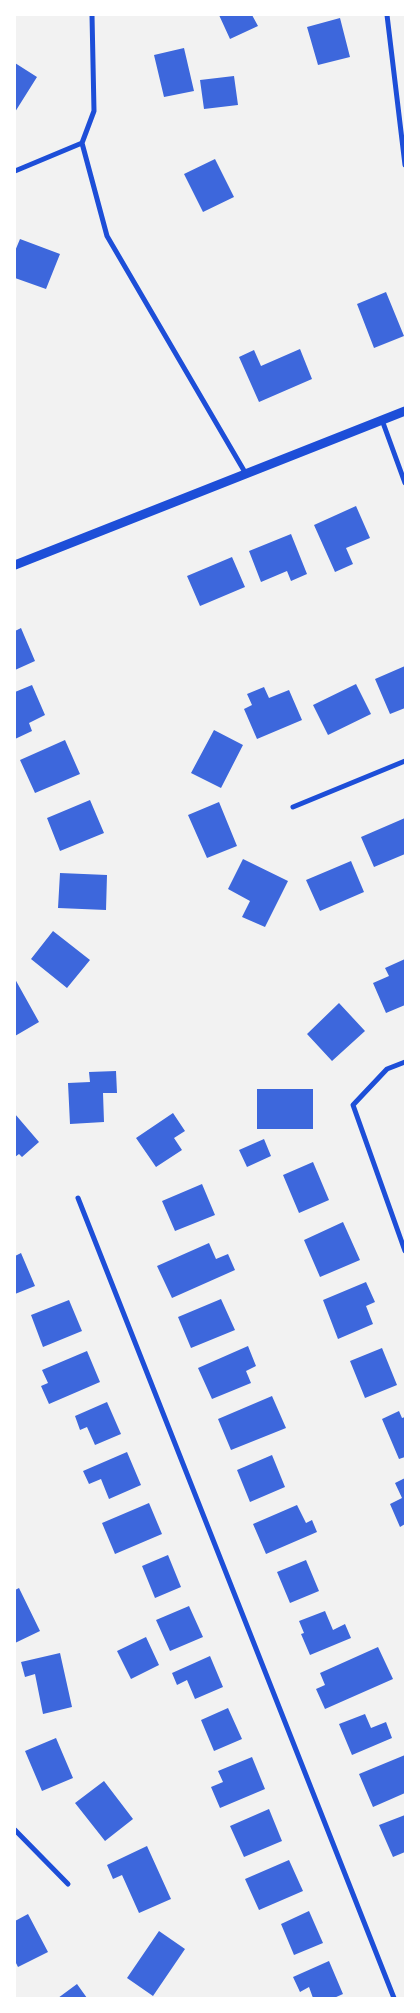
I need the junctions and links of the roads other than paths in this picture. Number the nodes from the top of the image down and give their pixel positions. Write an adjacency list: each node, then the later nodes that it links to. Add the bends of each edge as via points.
1 (92, 15): 4 (street, via 94,111)
2 (387, 15): 3 (street)
3 (402, 109): 5 (street)
4 (82, 143): 6 (street); 9 (street, via 107,236)
5 (405, 165)
6 (15, 171)
7 (405, 411): 8 (street)
8 (382, 420): 9 (street); 10 (street)
9 (246, 474): 11 (street)
10 (405, 482)
11 (15, 565)
12 (405, 761): 13 (street)
13 (293, 807)
14 (405, 1062): 16 (street, via 387,1069 353,1104)
15 (78, 1198): 19 (street)
16 (405, 1251)
17 (15, 1830): 18 (street)
18 (68, 1884)
19 (394, 1998)

